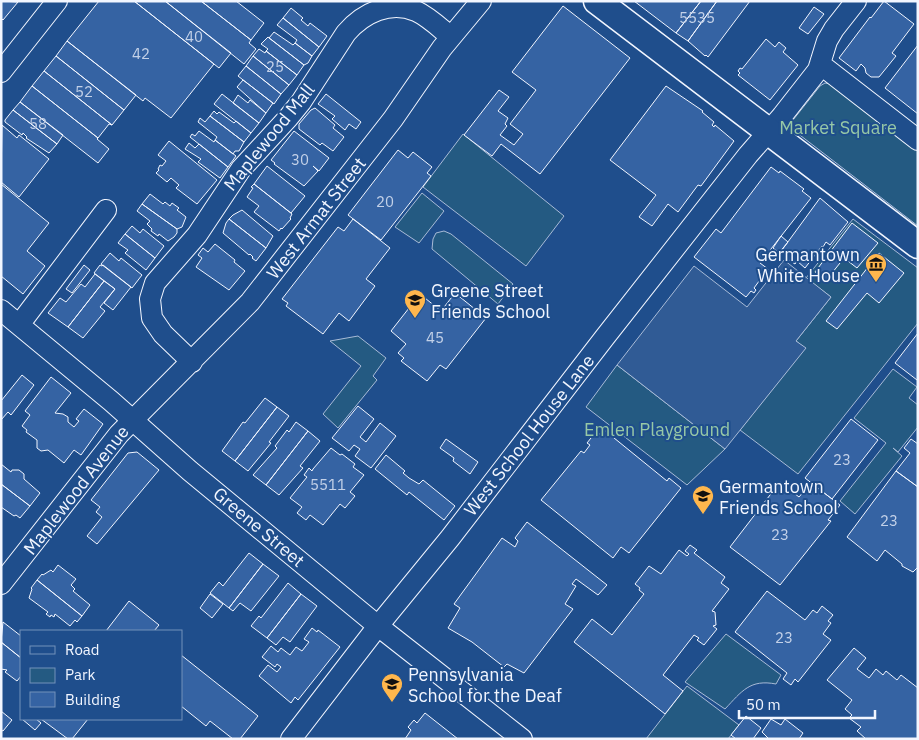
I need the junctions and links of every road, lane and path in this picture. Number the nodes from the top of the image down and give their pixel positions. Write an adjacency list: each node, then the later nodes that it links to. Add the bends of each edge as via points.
1 (57, 1): 7 (street)
2 (481, 1): 5 (street, West Armat Street)
3 (597, 1): 8 (main road)
4 (856, 1): 6 (street, West School House Lane, via 827,41)
5 (451, 37): 14 (street, West Armat Street, via 393,119 250,302); 14 (street, Maplewood Mall, via 425,16 400,8 372,12 346,33 301,102 241,169 197,235 155,283 150,299 152,318 162,334)
6 (820, 64): 8 (street, West School House Lane); 9 (street)
7 (1, 72)
8 (768, 132): 11 (main road); 17 (street, West School House Lane)
9 (918, 140)
10 (106, 210): 13 (street)
11 (918, 245)
12 (1, 310): 13 (street, Greene Street)
13 (19, 325): 15 (street, Greene Street)
14 (192, 362): 15 (street, West Armat Street)
15 (132, 420): 16 (street, Maplewood Avenue); 17 (street, Greene Street)
16 (1, 584)
17 (378, 626): 18 (street, West School House Lane); 19 (street, Greene Street)
18 (291, 739)
19 (522, 739)

